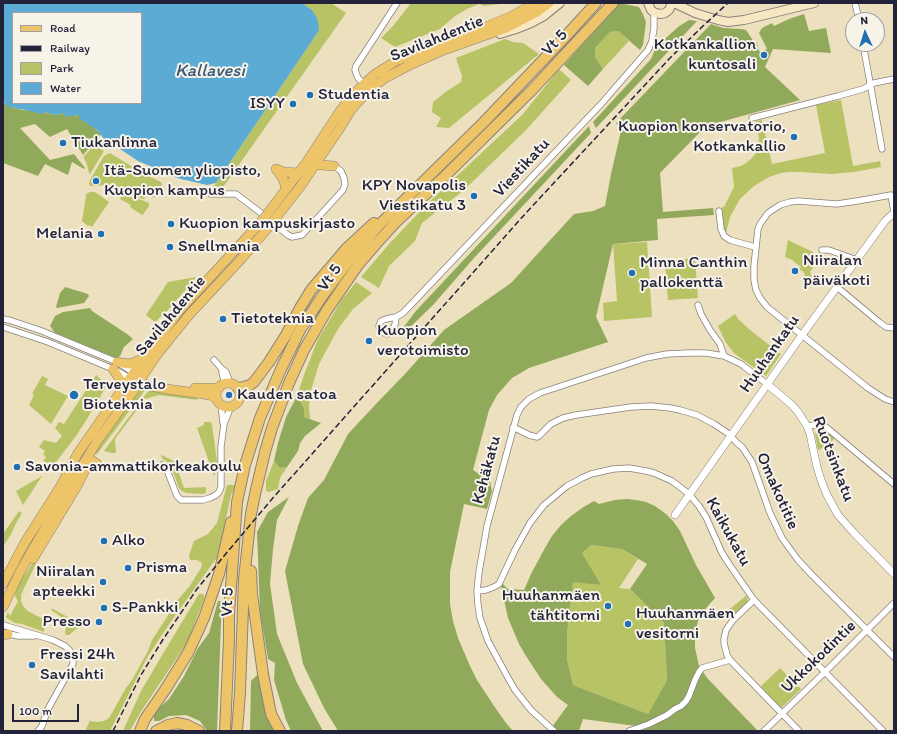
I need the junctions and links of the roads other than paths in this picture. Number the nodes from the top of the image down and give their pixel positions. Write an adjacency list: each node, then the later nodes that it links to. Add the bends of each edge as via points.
1 (397, 3): 15 (street, via 356,66 358,78)
2 (549, 3): 8 (main road, Savilahdentie)
3 (560, 3): 11 (main road, via 544,16 526,25)
4 (648, 3): 10 (main road, via 650,9)
5 (814, 3): 7 (main road, via 732,22)
6 (595, 4): 24 (highway, Vt 5, via 484,122)
7 (672, 5): 10 (main road, via 665,13)
8 (533, 6): 11 (main road, Savilahdentie, via 506,28); 15 (main road, Savilahdentie, via 396,61 384,68)
9 (611, 6): 61 (highway, Vt 5, via 532,90 397,221 358,265 327,310 289,383 265,452)
10 (657, 13): 34 (street, Viestikatu, via 648,50 602,103 408,308)
11 (466, 43): 15 (main road, Savilahdentie, via 402,68)
12 (865, 52): 14 (street)
13 (894, 80): 14 (street)
14 (871, 84): 16 (street, via 863,89); 17 (street)
15 (366, 87): 18 (main road, Savilahdentie); 21 (main road, Savilahdentie, via 352,96 340,111)
16 (752, 118)
17 (882, 149)
18 (324, 153): 19 (main road, Savilahdentie); 20 (main road, via 328,163)
19 (315, 166): 20 (main road); 27 (main road, Savilahdentie, via 292,199)
20 (334, 166): 23 (street, via 341,171 344,178 343,190 302,235 288,235 236,194)
21 (299, 173): 22 (main road, Savilahdentie); 22 (main road, via 276,169 284,181)
22 (285, 190): 27 (main road, Savilahdentie)
23 (211, 194)
24 (404, 200): 45 (highway, via 378,219 333,263 311,290 286,335 254,382 244,387); 60 (highway, Vt 5, via 350,259 300,330 260,418)
25 (719, 211): 29 (street, via 724,236)
26 (894, 212): 29 (street, via 891,195 837,204 790,202 771,210 762,220); 31 (street, Huuhankatu)
27 (272, 216): 28 (main road, Savilahdentie, bridge)
28 (263, 226): 40 (main road, Savilahdentie, via 179,311); 43 (main road, Savilahdentie, via 243,257)
29 (755, 247): 38 (street, via 754,278 760,298 769,309)
30 (822, 250): 31 (street)
31 (857, 260): 32 (street, Huuhankatu)
32 (837, 287): 37 (street, via 879,322 886,327); 38 (street, Huuhankatu)
33 (698, 305): 39 (street)
34 (396, 317)
35 (3, 319): 42 (street, via 42,331)
36 (3, 327): 42 (street)
37 (894, 328)
38 (802, 335): 44 (street, Huuhankatu); 48 (street, via 868,388)
39 (724, 356): 44 (street, Ruotsinkatu, via 741,364); 52 (street, Kehäkatu, via 678,353 656,356 540,393 521,407)
40 (145, 357): 42 (main road); 43 (main road, Savilahdentie)
41 (214, 360): 45 (street, via 226,372)
42 (115, 366): 43 (street); 46 (main road)
43 (136, 377): 45 (main road, via 187,388); 46 (main road, Savilahdentie); 47 (main road, via 150,386 210,395); 55 (main road, Savilahdentie)
44 (768, 384): 51 (street, Ruotsinkatu, via 792,405); 53 (street, Huuhankatu)
45 (227, 386): 47 (main road, via 217,395); 49 (main road, via 240,395 236,404)
46 (122, 390): 54 (main road, Savilahdentie)
47 (219, 402): 49 (main road); 50 (street)
48 (894, 402)
49 (231, 406): 50 (street)
50 (224, 424): 56 (street, via 221,487 216,495 203,500 181,500 167,470)
51 (807, 426): 57 (street, via 823,425); 65 (street, Ruotsinkatu, via 821,480 835,510)
52 (513, 427): 53 (street, Omakotitie, via 536,437 563,418 651,406 697,415); 68 (street, Kehäkatu, via 487,526)
53 (730, 436): 59 (street, Huuhankatu); 73 (street, Omakotitie, via 752,462 782,538 798,560)
54 (89, 437): 58 (main road, Savilahdentie, via 78,453); 64 (main road, via 62,472)
55 (98, 440): 58 (main road, Savilahdentie); 66 (main road, via 94,462 39,550)
56 (162, 465)
57 (894, 484)
58 (63, 488): 63 (main road, Savilahdentie)
59 (689, 494): 62 (street, Huuhankatu); 68 (street, Kaikukatu, via 663,477 637,469 613,469 582,478 544,505 522,536 499,584); 69 (street, Kaikukatu, via 706,517 728,564)
60 (237, 502): 81 (highway, via 219,574 204,618 188,653 145,719); 84 (highway, Vt 5, via 229,615)
61 (251, 514): 85 (highway, Vt 5, via 244,579); 86 (highway, via 252,594 271,714)
62 (675, 515)
63 (45, 517): 66 (main road, Savilahdentie); 67 (main road, Savilahdentie, via 20,552)
64 (3, 570)
65 (894, 574)
66 (15, 581): 71 (main road, Savilahdentie)
67 (3, 584)
68 (477, 591): 87 (street, Kehäkatu, via 480,618 490,646 517,692 531,710)
69 (754, 600): 77 (street, via 733,620 725,634 724,643); 78 (street, Kaikukatu)
70 (894, 603): 73 (street, Ukkokodintie)
71 (3, 607)
72 (3, 625): 75 (street)
73 (867, 630): 76 (street, Omakotitie); 78 (street, Ukkokodintie)
74 (5, 634): 75 (street)
75 (38, 636): 80 (street, via 65,646 73,655 73,664)
76 (894, 657)
77 (730, 660): 79 (street); 88 (street, via 702,668 682,706 649,724)
78 (825, 672): 79 (street, Ukkokodintie); 91 (street, Kaikukatu)
79 (782, 714): 89 (street, Ukkokodintie); 90 (street)
80 (40, 729)
81 (140, 731)
82 (156, 731): 83 (highway, via 178,723)
83 (199, 731)
84 (225, 731)
85 (237, 731)
86 (280, 731)
87 (554, 731)
88 (629, 731)
89 (764, 731)
90 (799, 731)
91 (883, 731)

